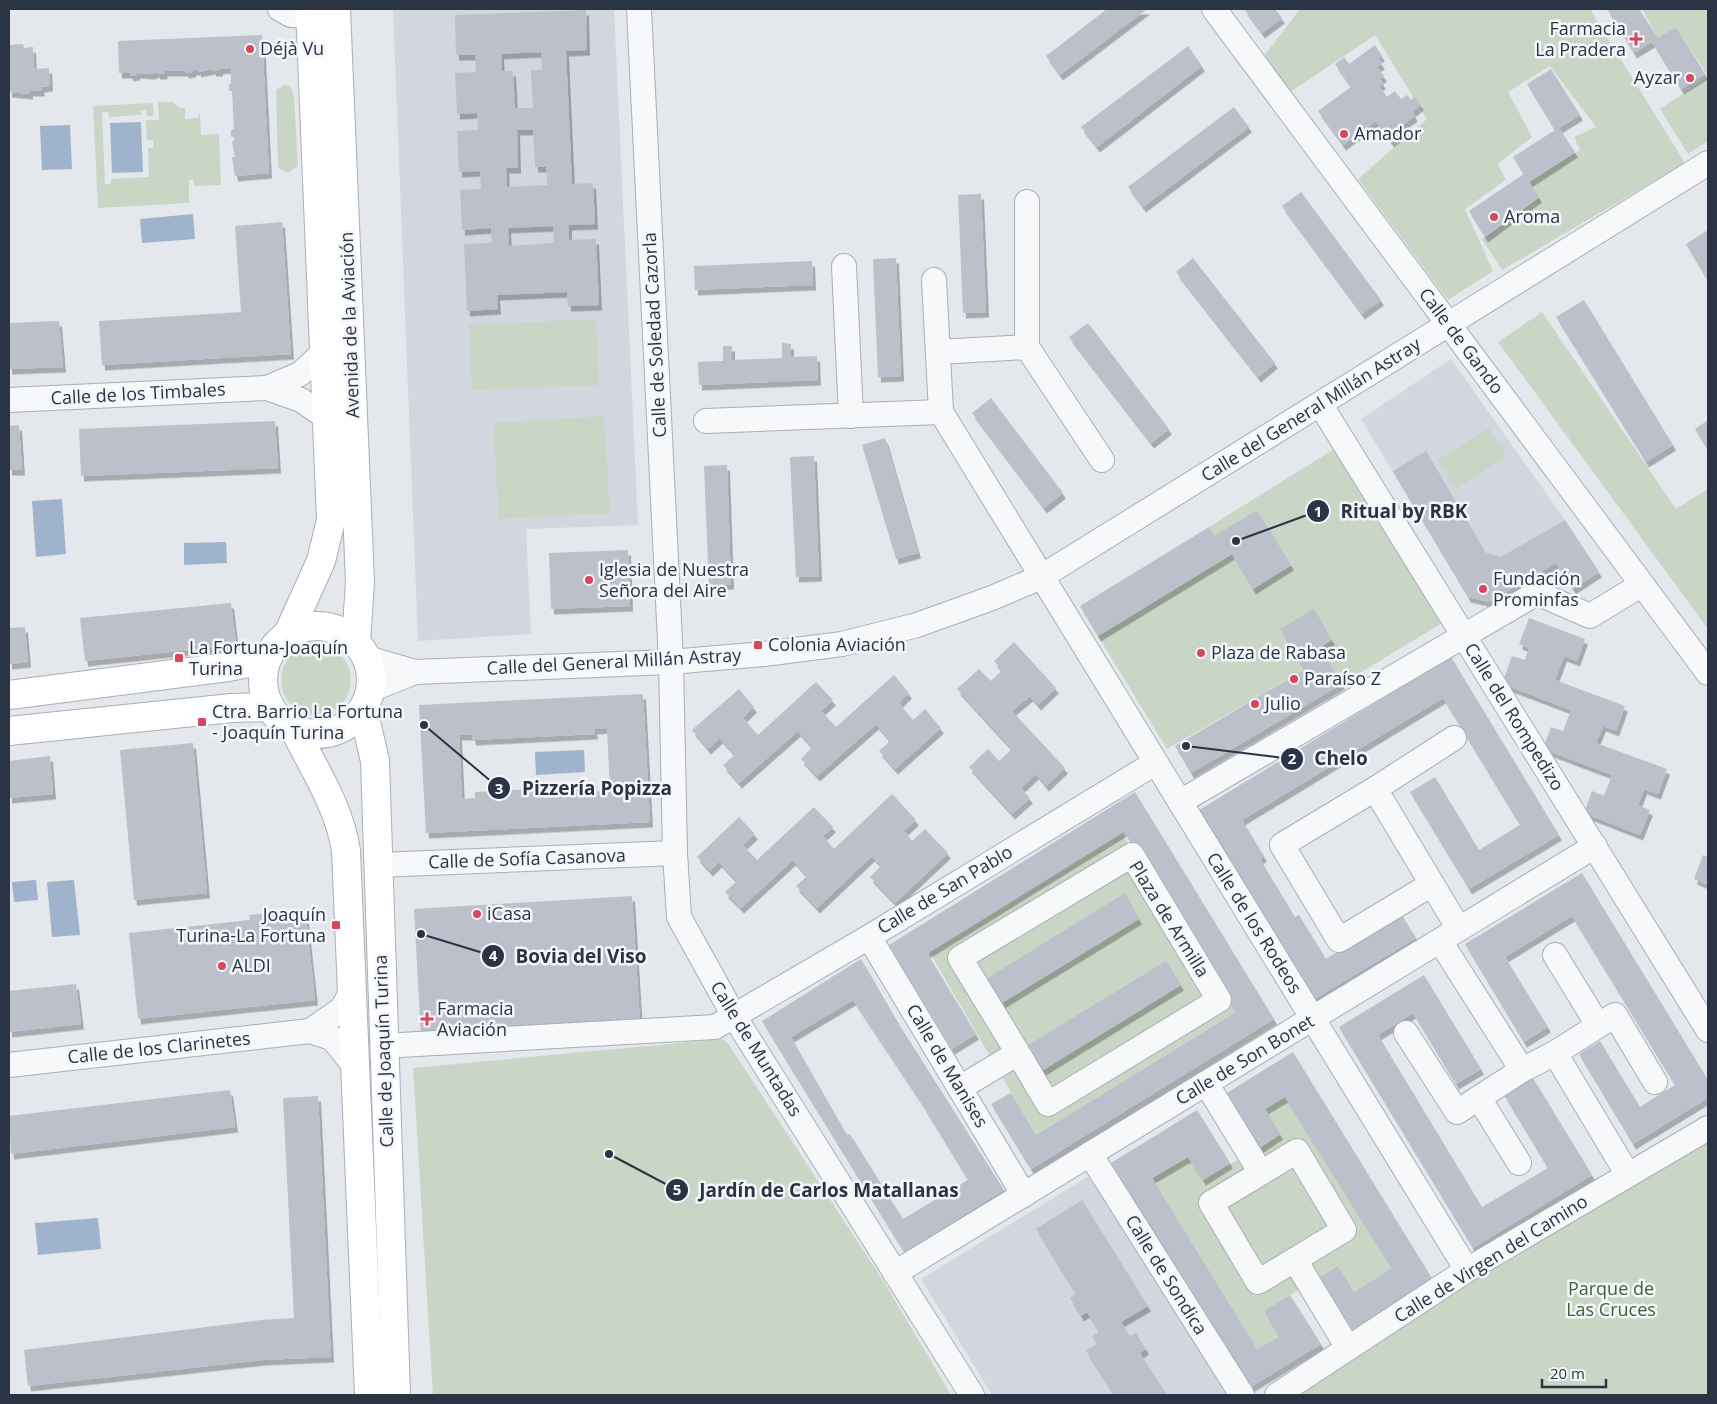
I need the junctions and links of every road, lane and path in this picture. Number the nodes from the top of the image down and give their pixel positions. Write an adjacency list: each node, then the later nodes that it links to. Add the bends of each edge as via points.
1 (639, 9): 26 (street, Calle de Soledad Cazorla)
2 (1214, 9): 8 (street, Calle de Gando)
3 (311, 11): 10 (main road, Avenida de la Aviación); 24 (main road, Avenida de la Aviación, via 360,582)
4 (1708, 163): 8 (street, Calle del General Millán Astray)
5 (1027, 202): 9 (street)
6 (844, 266): 16 (street)
7 (934, 280): 11 (street)
8 (1449, 325): 14 (street, Calle del General Millán Astray); 21 (street, Calle de Gando)
9 (1027, 347): 11 (street); 19 (street)
10 (325, 351): 12 (street, Calle de los Timbales, via 300,374); 17 (main road, Avenida de la Aviación)
11 (938, 352): 15 (street)
12 (268, 388): 13 (street, Calle de los Timbales); 17 (street, Calle de los Timbales, via 301,400)
13 (9, 400)
14 (1320, 404): 20 (street, Calle del General Millán Astray); 23 (street, Calle del Rompedizo)
15 (941, 412): 16 (street); 20 (street)
16 (851, 416): 18 (street)
17 (327, 418): 22 (main road, Avenida de la Aviación, via 331,520 327,543)
18 (706, 421)
19 (1102, 460)
20 (1041, 577): 26 (street, Calle del General Millán Astray, via 917,625 842,644); 35 (street, Calle de los Rodeos)
21 (1641, 585): 23 (street, via 1590,616 1537,593); 28 (street, Calle de Gando)
22 (288, 634): 24 (main road, via 301,627 330,627 344,633); 25 (main road, via 279,640)
23 (1463, 635): 37 (street); 38 (street, Calle del Rompedizo)
24 (361, 650): 27 (street, Calle del General Millán Astray); 30 (main road, via 371,674)
25 (266, 660): 29 (main road, via 228,668); 31 (main road, via 263,684)
26 (671, 662): 27 (street, Calle del General Millán Astray); 39 (street, Calle de Muntadas)
27 (415, 672): 30 (street, Calle del General Millán Astray)
28 (1708, 674)
29 (9, 696)
30 (367, 699): 32 (main road, via 353,721 340,729 325,734 309,734); 40 (main road, Calle de Joaquín Turina, via 375,761)
31 (270, 707): 32 (main road); 33 (main road)
32 (294, 729): 45 (main road, Calle de Joaquín Turina, via 344,836)
33 (9, 731)
34 (1454, 738): 36 (street)
35 (1155, 763): 37 (street, Calle de los Rodeos); 43 (street, Calle de San Pablo)
36 (1375, 789): 41 (street); 41 (street, via 1282,845 1339,940)
37 (1180, 802): 47 (street, Calle de los Rodeos)
38 (1595, 846): 42 (street, Calle de Son Bonet); 49 (street, Calle del Rompedizo)
39 (675, 853): 40 (street, Calle de Sofía Casanova); 46 (street, Calle de Muntadas, via 679,917)
40 (378, 865): 52 (main road, Calle de Joaquín Turina)
41 (1432, 884): 42 (street)
42 (1450, 935): 47 (street, Calle de Son Bonet); 57 (street)
43 (869, 937): 46 (street, Calle de San Pablo); 60 (street, Calle de Manises)
44 (1555, 955): 48 (street)
45 (352, 990): 50 (street, Calle de los Clarinetes, via 342,1009); 56 (main road, Calle de Joaquín Turina)
46 (734, 1016): 52 (street, Calle de San Pablo, via 715,1027); 70 (street, Calle de Muntadas)
47 (1312, 1019): 59 (street, Calle de Son Bonet); 69 (street, Calle de los Rodeos)
48 (1598, 1025): 53 (street); 58 (street, via 1615,1014)
49 (1708, 1030)
50 (310, 1031): 55 (street, Calle de los Clarinetes); 56 (street, Calle de los Clarinetes, via 332,1038)
51 (1406, 1033): 61 (street, via 1457,1112)
52 (383, 1046): 73 (main road, Calle de Joaquín Turina)
53 (1555, 1053): 57 (street); 66 (street)
54 (1018, 1054): 54 (street, Plaza de Armilla, via 1048,1104 1219,1000 1132,855 960,958); 60 (street)
55 (9, 1064)
56 (356, 1068): 72 (main road, Calle de Joaquín Turina)
57 (1522, 1070): 61 (street)
58 (1655, 1082)
59 (1206, 1084): 63 (street, Calle de Son Bonet); 65 (street)
60 (960, 1088): 67 (street, Calle de Manises)
61 (1479, 1098): 64 (street)
62 (1708, 1128): 66 (street, Calle de Virgen del Camino)
63 (1090, 1154): 67 (street, Calle de Son Bonet); 75 (street, Calle de Sondica)
64 (1519, 1163)
65 (1261, 1173): 68 (street, via 1297,1151 1344,1230); 68 (street, via 1211,1203 1258,1282)
66 (1628, 1175): 69 (street, Calle de Virgen del Camino)
67 (1024, 1195): 70 (street, Calle de Son Bonet)
68 (1295, 1260): 71 (street)
69 (1467, 1270): 71 (street, Calle de Virgen del Camino)
70 (895, 1273): 74 (street, Calle de Muntadas)
71 (1348, 1348): 76 (street, Calle de Virgen del Camino)
72 (370, 1395)
73 (396, 1395)
74 (972, 1395)
75 (1242, 1395)
76 (1276, 1395)

